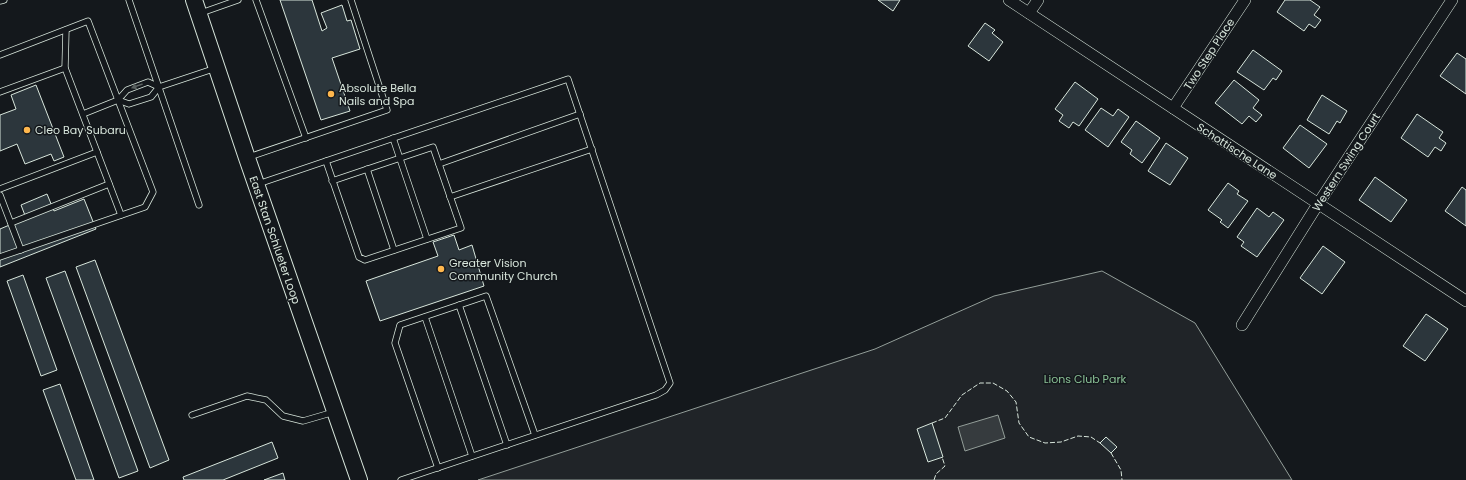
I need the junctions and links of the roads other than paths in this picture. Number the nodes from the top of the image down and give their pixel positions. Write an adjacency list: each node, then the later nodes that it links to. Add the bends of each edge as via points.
1 (4, 0): 10 (lane)
2 (129, 0): 17 (lane)
3 (238, 0): 11 (lane)
4 (256, 0): 23 (lane)
5 (351, 0): 23 (lane, via 387,110)
6 (1009, 0): 12 (street, Schottische Lane)
7 (1038, 0): 12 (street)
8 (1245, 0): 20 (street, Two Step Place)
9 (1452, 0): 38 (street, Western Swing Court)
10 (0, 1)
11 (196, 7): 16 (main road, East Stan Schlueter Loop)
12 (1029, 13): 20 (street, Schottische Lane)
13 (66, 30): 14 (lane); 15 (lane); 19 (lane, via 88,21)
14 (0, 55)
15 (65, 68): 18 (lane); 21 (lane)
16 (216, 68): 17 (lane); 27 (main road, East Stan Schlueter Loop)
17 (159, 87): 19 (lane, via 152,96 129,104); 19 (lane, one-way to 19, via 148,82 127,90); 39 (lane)
18 (0, 92)
19 (118, 100): 21 (lane); 40 (lane, via 153,192 145,207)
20 (1173, 108): 38 (street, Schottische Lane)
21 (83, 114): 26 (lane)
22 (580, 114): 24 (lane, via 568,79); 25 (lane); 30 (lane)
23 (306, 138): 27 (lane)
24 (393, 138): 28 (lane); 29 (lane)
25 (592, 149): 37 (lane); 52 (lane, via 670,383 665,390 656,395)
26 (97, 152): 33 (lane); 35 (lane)
27 (247, 158): 34 (main road, East Stan Schlueter Loop)
28 (400, 158): 30 (lane, via 433,147); 31 (lane); 42 (lane)
29 (326, 161): 32 (lane); 34 (lane)
30 (439, 164): 37 (lane)
31 (367, 169): 32 (lane); 44 (lane)
32 (332, 181): 44 (lane, via 359,257 365,260)
33 (109, 184): 40 (lane); 41 (lane)
34 (256, 185): 50 (main road, East Stan Schlueter Loop)
35 (0, 189)
36 (0, 196): 41 (lane)
37 (450, 197): 42 (lane, via 461,228)
38 (1318, 204): 46 (street, Schottische Lane); 49 (street, Western Swing Court)
39 (199, 205)
40 (121, 216): 43 (lane)
41 (11, 223): 43 (lane)
42 (427, 239): 44 (lane)
43 (21, 250): 45 (lane)
44 (394, 250)
45 (0, 257)
46 (1465, 298)
47 (459, 305): 48 (lane); 52 (lane, via 486,296); 53 (lane)
48 (425, 317): 54 (lane); 55 (lane, via 400,325 395,343)
49 (1242, 325)
50 (334, 412): 51 (lane, via 304,421 283,416 266,400 247,396); 56 (main road, East Stan Schlueter Loop)
51 (192, 415)
52 (535, 435): 53 (lane)
53 (507, 445): 54 (lane)
54 (472, 456): 55 (lane)
55 (438, 468): 57 (lane)
56 (359, 480)
57 (401, 480)

